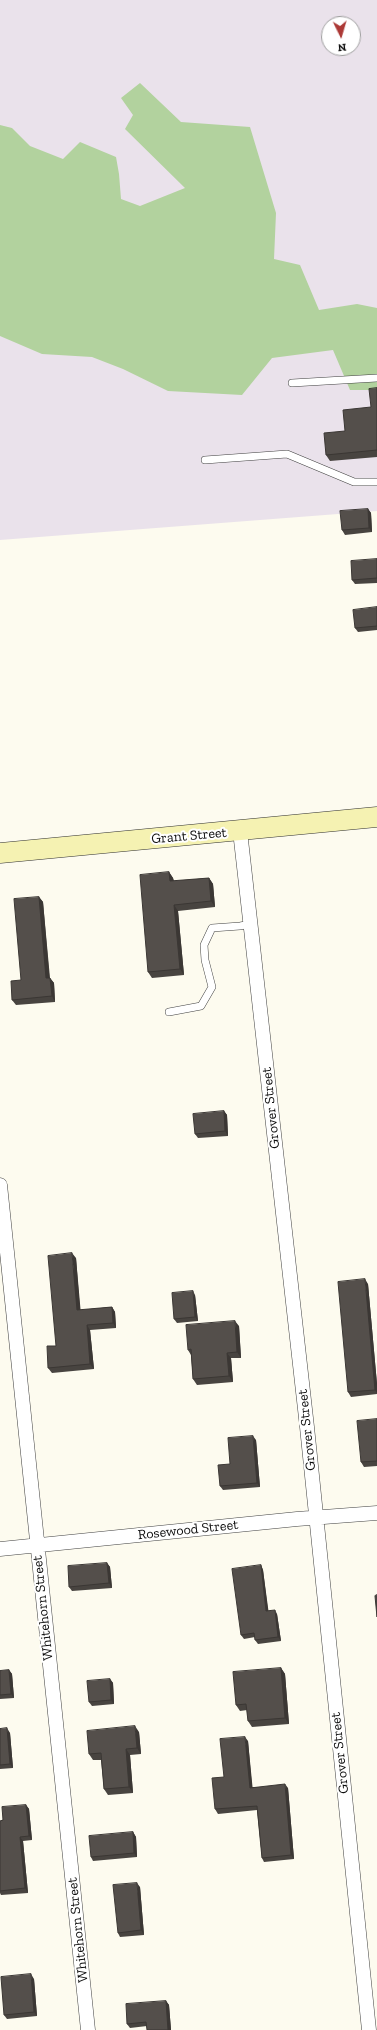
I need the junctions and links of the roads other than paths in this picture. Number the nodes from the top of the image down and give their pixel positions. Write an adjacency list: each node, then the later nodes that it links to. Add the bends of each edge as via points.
1 (377, 378): 2 (lane)
2 (292, 383)
3 (206, 460): 4 (lane, via 287,454 354,482)
4 (377, 482)
5 (377, 817): 6 (street, Grant Street)
6 (240, 831): 7 (street, Grant Street); 8 (street, Grover Street)
7 (0, 853)
8 (250, 924): 9 (lane, via 212,928 204,945 212,987 202,1006); 12 (street, Grover Street)
9 (169, 1012)
10 (0, 1185): 13 (street, Whitehorn Street)
11 (377, 1513): 12 (street, Rosewood Street)
12 (316, 1518): 13 (street, Rosewood Street); 16 (street, Grover Street)
13 (37, 1546): 14 (street, Rosewood Street); 15 (street, Whitehorn Street)
14 (0, 1549)
15 (88, 2030)
16 (369, 2030)

